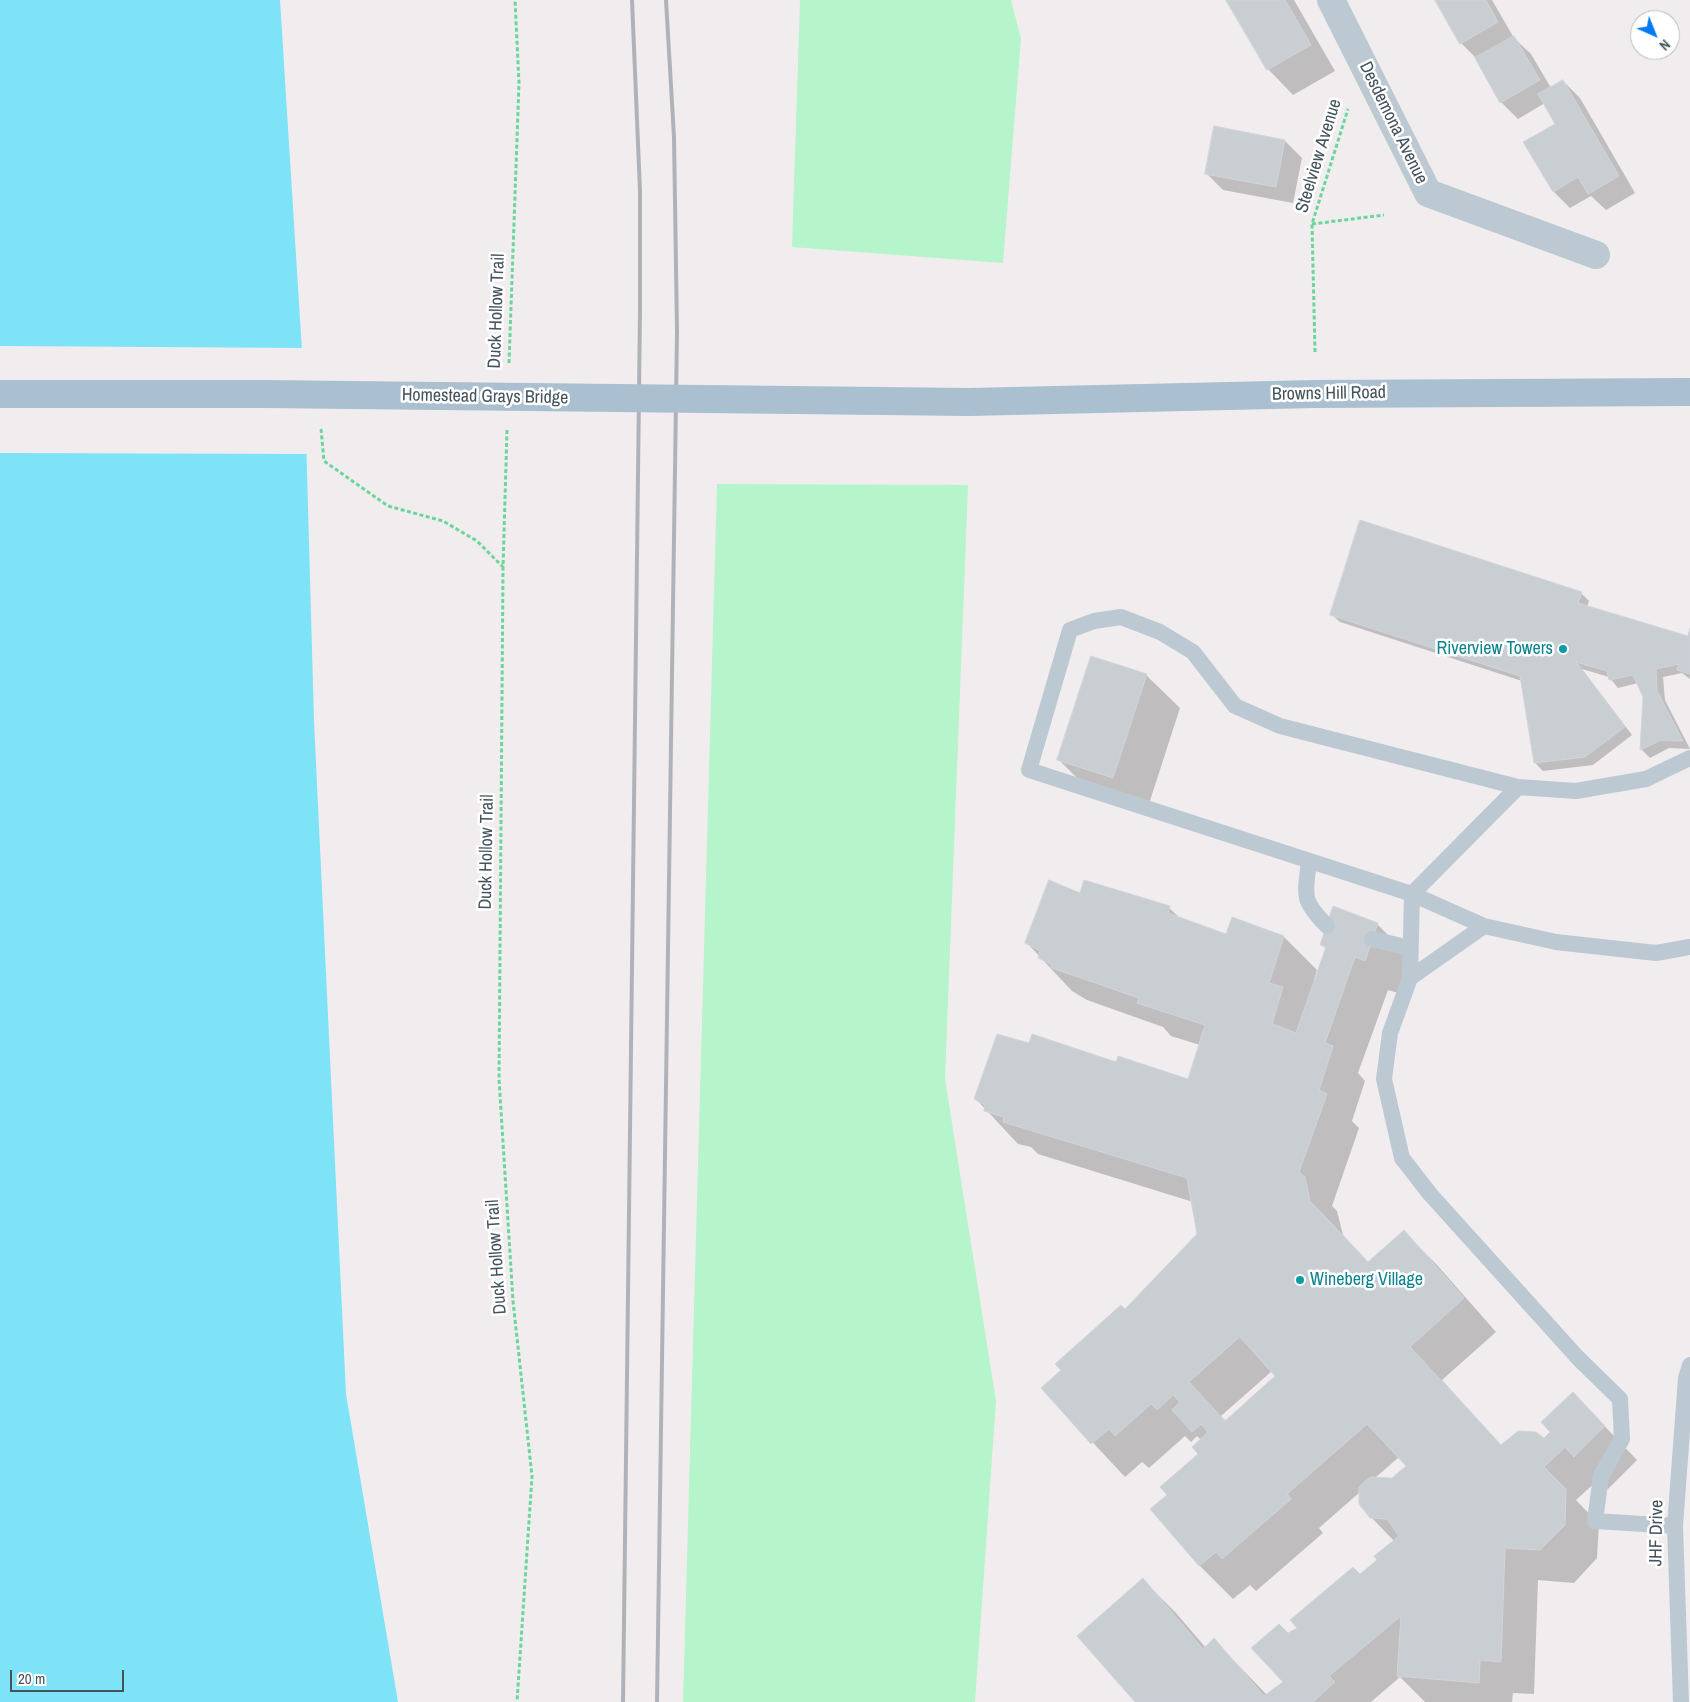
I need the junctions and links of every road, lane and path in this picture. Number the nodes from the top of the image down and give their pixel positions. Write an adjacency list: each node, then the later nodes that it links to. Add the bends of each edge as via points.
1 (515, 0): 8 (path, Duck Hollow Trail, via 519,83)
2 (1331, 0): 3 (street, Desdemona Avenue)
3 (1363, 61): 5 (path, Steelview Avenue); 6 (street, Desdemona Avenue, via 1428,193)
4 (1384, 215): 5 (path)
5 (1312, 224): 7 (path, Steelview Avenue)
6 (1596, 255)
7 (1315, 352)
8 (509, 372)
9 (1690, 392): 11 (main road, Browns Hill Road, via 1305,394)
10 (0, 394): 11 (main road, Homestead Grays Bridge, bridge)
11 (969, 402)
12 (508, 421): 14 (path, Duck Hollow Trail)
13 (320, 423): 14 (path, via 324,461 388,506 443,521 477,541)
14 (503, 568): 27 (path, Duck Hollow Trail, via 499,1079 513,1301 532,1476)
15 (1690, 758): 16 (lane, via 1646,779 1576,791)
16 (1518, 787): 17 (lane, via 1280,726 1235,706 1194,652 1160,632 1120,616 1070,630 1029,770); 18 (lane)
17 (1309, 861): 18 (lane); 19 (lane, via 1305,894 1310,908)
18 (1412, 894): 20 (lane); 23 (lane)
19 (1327, 926)
20 (1484, 926): 22 (lane, via 1556,942 1656,953); 24 (lane)
21 (1372, 939): 23 (lane)
22 (1690, 947)
23 (1410, 948): 24 (lane)
24 (1410, 978): 26 (lane, via 1390,1032 1384,1079 1402,1158 1430,1194 1578,1358 1620,1399 1622,1439 1600,1476 1594,1521)
25 (1690, 1365): 26 (lane, JHF Drive, via 1686,1378)
26 (1676, 1526): 28 (lane, JHF Drive)
27 (517, 1702)
28 (1681, 1702)

